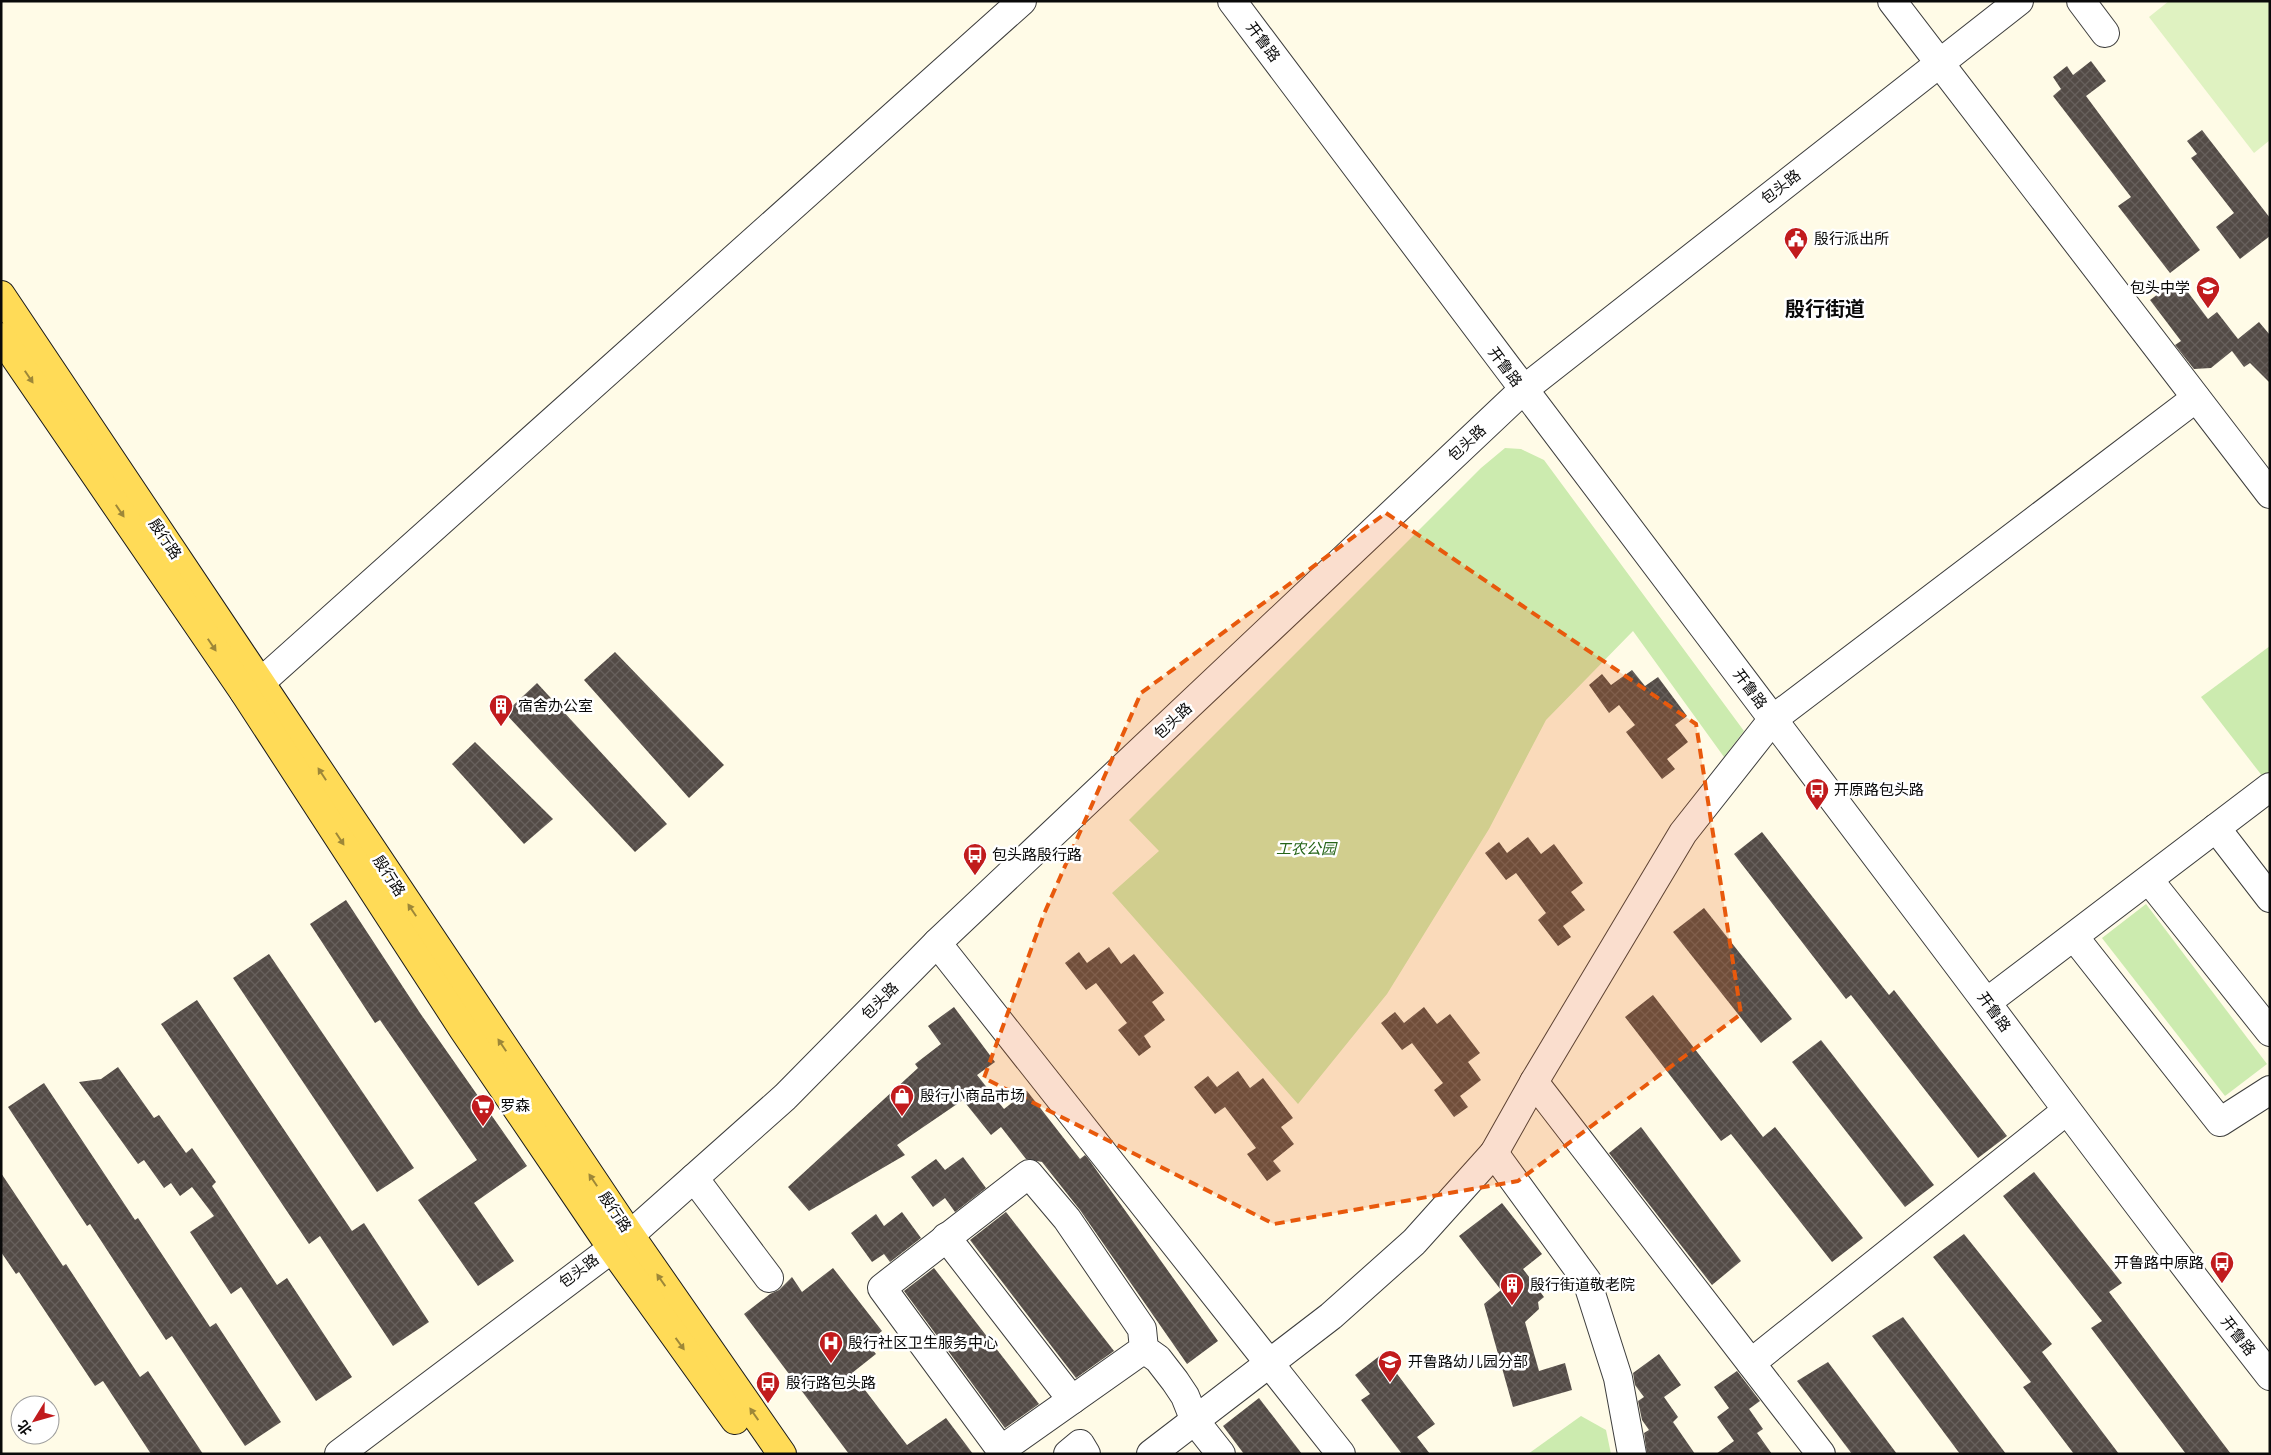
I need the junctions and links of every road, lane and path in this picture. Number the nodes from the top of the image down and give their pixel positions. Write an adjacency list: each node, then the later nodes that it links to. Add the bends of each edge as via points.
1 (1022, 1): 13 (street)
2 (1232, 1): 10 (street, 开鲁路)
3 (1892, 1): 7 (street)
4 (2019, 1): 7 (street, 包头路)
5 (2081, 1): 6 (street)
6 (2106, 34)
7 (1940, 63): 10 (street, 包头路); 11 (street)
8 (1, 295): 13 (main road, 殷行路)
9 (1, 336): 13 (main road, 殷行路, one-way to 13)
10 (1523, 390): 14 (street, 开鲁路); 20 (street, 包头路)
11 (2196, 398): 12 (street); 14 (street)
12 (2270, 494)
13 (253, 687): 29 (main road, 殷行路, via 463,1029)
14 (1773, 719): 21 (street, 开鲁路); 23 (street, via 1683,833)
15 (2270, 787): 16 (street)
16 (2216, 828): 17 (street); 18 (street)
17 (2149, 880): 19 (street); 22 (street)
18 (2270, 898)
19 (2075, 938): 21 (street); 24 (street, via 2220,1122)
20 (937, 944): 27 (street, 包头路, via 785,1098); 32 (street)
21 (1987, 1002): 25 (street, 开鲁路)
22 (2270, 1032)
23 (1534, 1082): 26 (street); 33 (street)
24 (2270, 1090)
25 (2066, 1111): 33 (street); 34 (street, 开鲁路)
26 (1494, 1153): 32 (street, via 1414,1242 1331,1316); 46 (street, via 1586,1281 1618,1378)
27 (694, 1178): 29 (street, 包头路); 30 (street)
28 (946, 1237): 31 (street, via 1029,1174 1067,1219 1142,1329); 35 (street); 37 (street, via 882,1288)
29 (621, 1241): 38 (street, 包头路); 39 (main road, 殷行路, one-way to 39); 40 (main road, 殷行路, one-way to 29)
30 (769, 1278)
31 (1144, 1349): 35 (street); 36 (street, via 1158,1359 1175,1381)
32 (1270, 1363): 36 (street); 45 (street)
33 (1751, 1363): 47 (street)
34 (2270, 1376)
35 (1072, 1400): 37 (street)
36 (1195, 1421): 43 (street); 44 (street)
37 (1001, 1452)
38 (339, 1454)
39 (759, 1454)
40 (782, 1454)
41 (1068, 1454): 42 (street, via 1080,1444)
42 (1086, 1454)
43 (1151, 1454)
44 (1221, 1454)
45 (1341, 1454)
46 (1632, 1454)
47 (1821, 1454)

